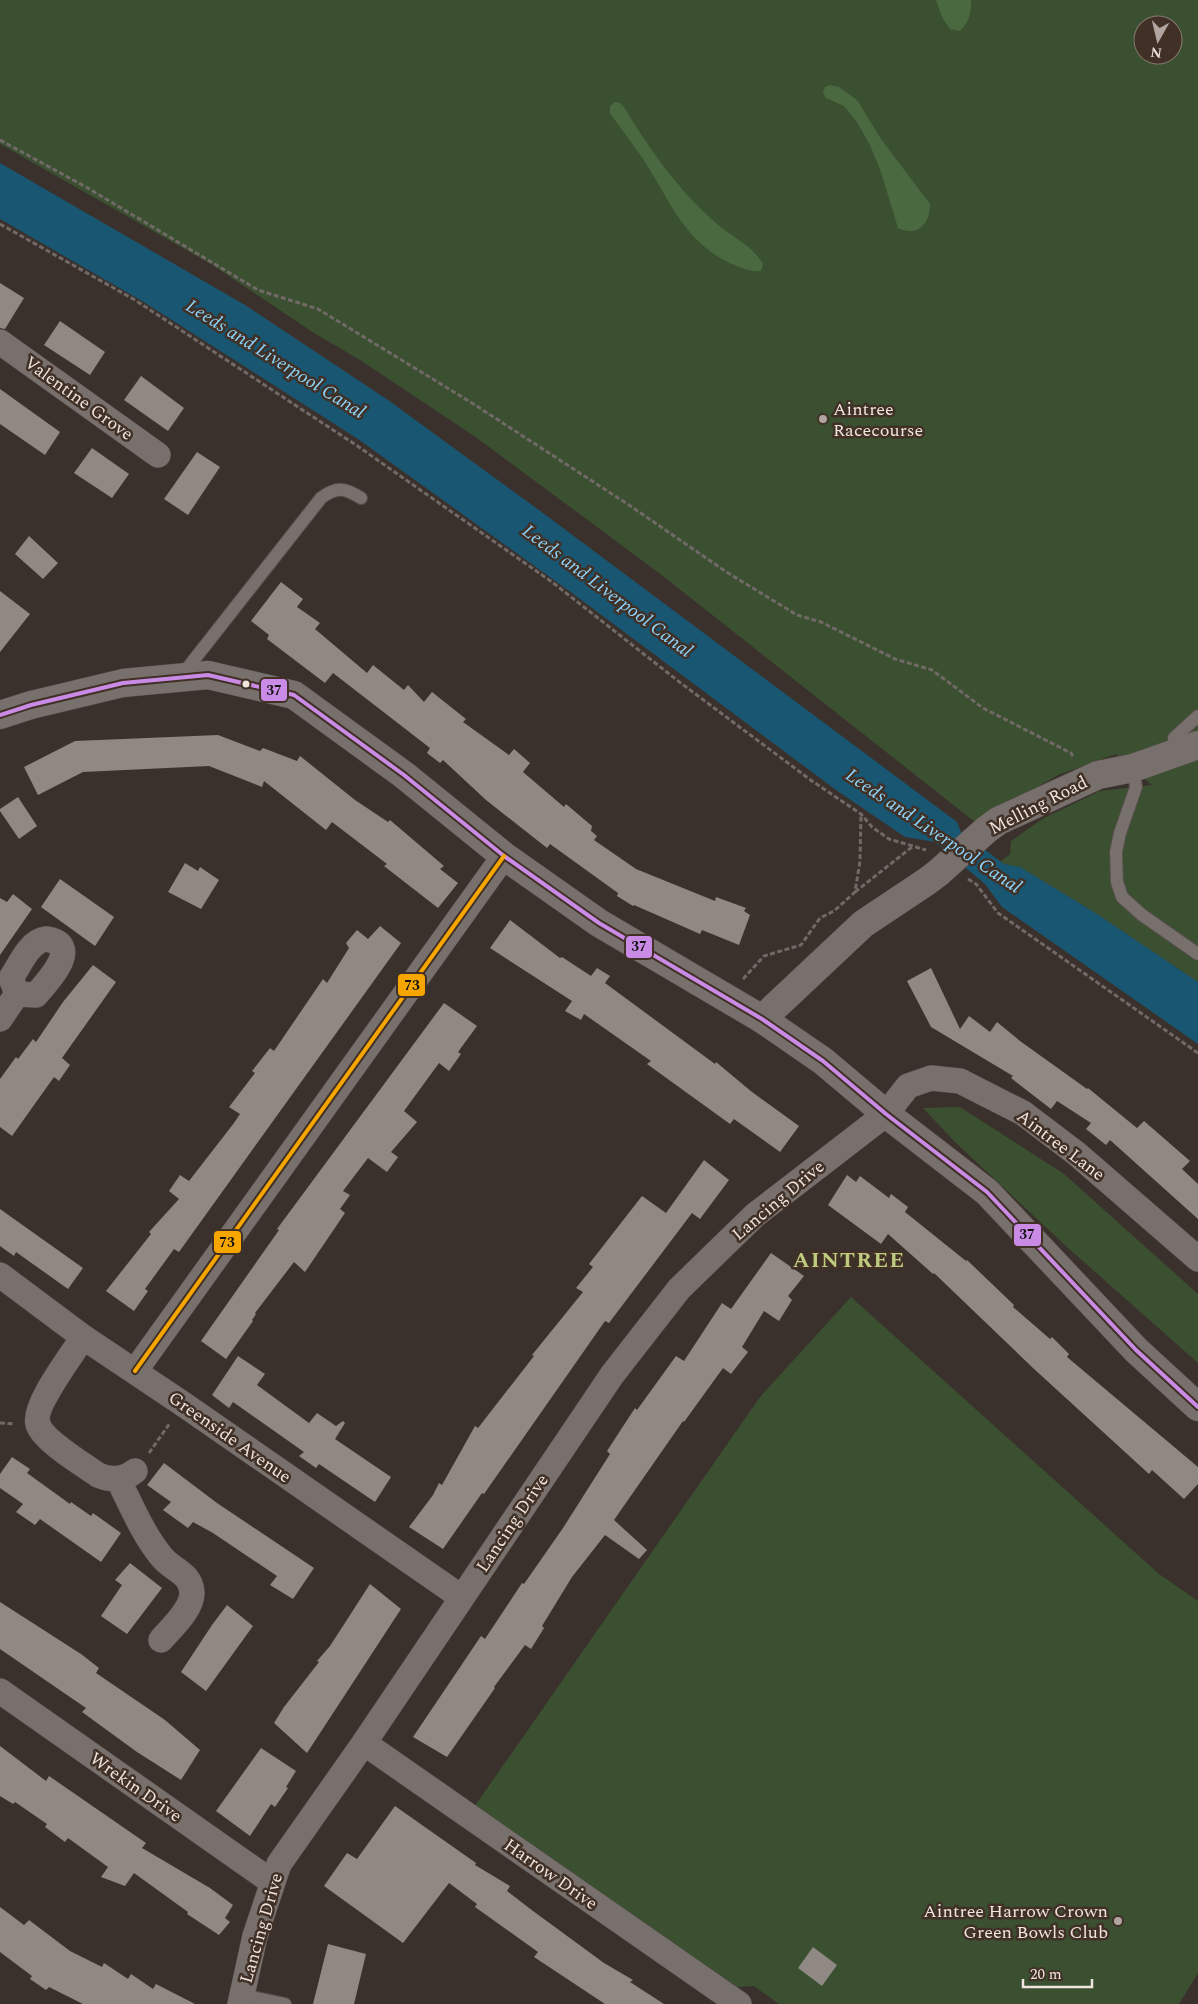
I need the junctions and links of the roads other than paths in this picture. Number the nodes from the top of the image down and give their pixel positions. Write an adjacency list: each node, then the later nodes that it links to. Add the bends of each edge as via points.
1 (0, 342): 2 (street, Valentine Grove)
2 (158, 455)
3 (361, 498): 4 (lane, via 341,490 332,490 321,498)
4 (180, 678): 5 (main road, via 123,683); 9 (main road, via 208,675 294,695 404,775)
5 (0, 715)
6 (1198, 716): 7 (lane, via 1174,738)
7 (1187, 749): 8 (main road, Melling Road)
8 (1133, 768): 10 (lane, via 1136,787 1116,852 1117,882 1122,897); 13 (main road, Melling Road, bridge, via 1098,775 998,821 926,882 863,924)
9 (504, 856): 13 (main road, via 599,923); 18 (street)
10 (1198, 954)
11 (18, 994): 12 (street)
12 (0, 1019)
13 (762, 1019): 14 (main road, via 823,1061)
14 (886, 1114): 15 (street, Aintree Lane, via 908,1086 931,1078 960,1080 1023,1113 1077,1154); 19 (main road, via 987,1192 1136,1350); 20 (street, Lancing Drive, via 755,1214 679,1290 612,1375)
15 (1198, 1259)
16 (0, 1275): 17 (street, Greenside Avenue)
17 (83, 1337): 18 (street, Greenside Avenue); 21 (street, via 42,1401 36,1415 38,1425 50,1440 98,1475 107,1479 127,1475 139,1520 162,1558 189,1581 192,1593 189,1605)
18 (135, 1371): 20 (street, Greenside Avenue)
19 (1198, 1407)
20 (461, 1597): 23 (street, Lancing Drive)
21 (162, 1640)
22 (0, 1691): 24 (street, Wrekin Drive)
23 (364, 1743): 24 (street, Lancing Drive, via 279,1864); 27 (street, Harrow Drive)
24 (272, 1882): 25 (street, Lancing Drive, via 255,1936)
25 (241, 1999): 26 (lane)
26 (285, 2004)
27 (740, 2004)

